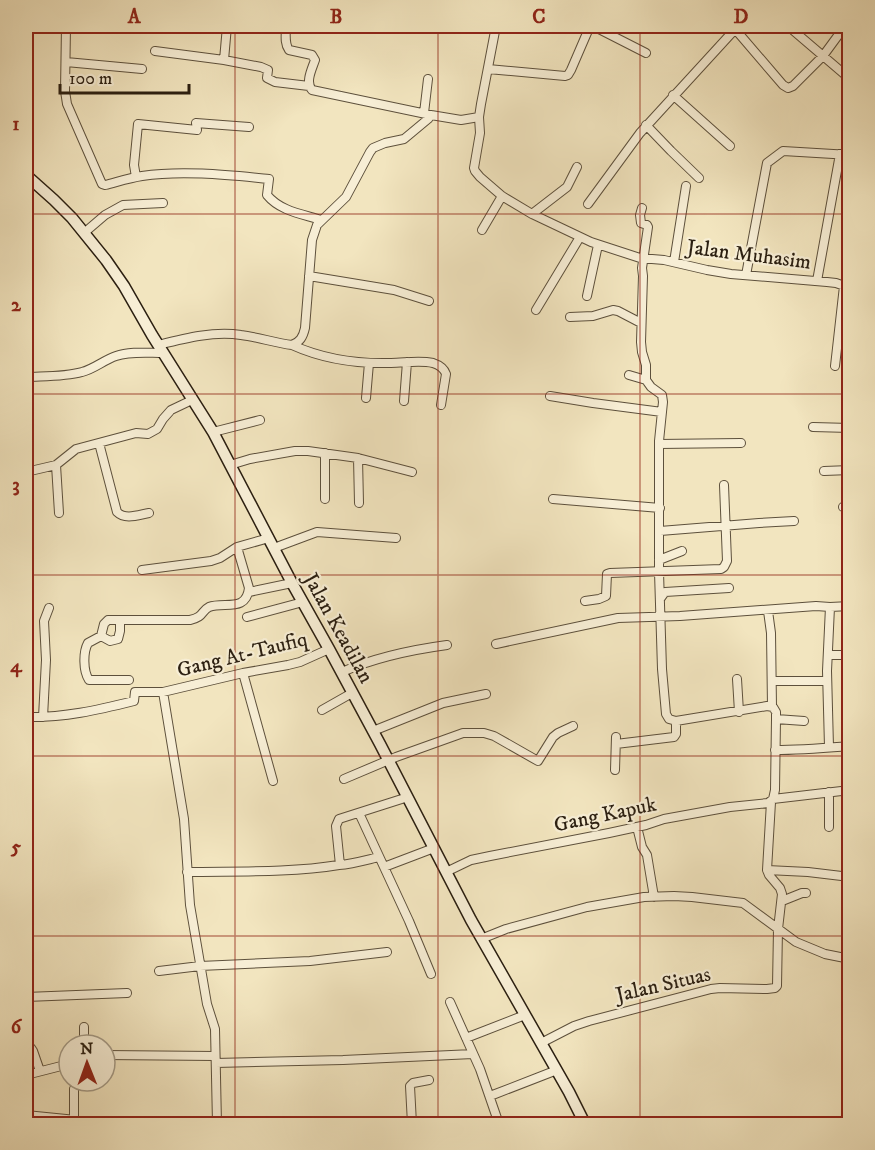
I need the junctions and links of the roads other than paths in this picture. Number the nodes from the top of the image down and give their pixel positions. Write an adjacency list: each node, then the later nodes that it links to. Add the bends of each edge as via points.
1 (66, 26): 13 (street)
2 (227, 26): 12 (street)
3 (286, 26): 18 (street, via 289,50 314,57)
4 (496, 26): 15 (street)
5 (591, 26): 10 (street); 15 (street, via 568,75)
6 (789, 26): 11 (street)
7 (845, 26): 11 (street)
8 (737, 27): 11 (street, via 787,88); 19 (street)
9 (154, 51): 12 (street)
10 (646, 53)
11 (823, 56): 17 (street)
12 (224, 60): 18 (street, via 266,68 267,78 275,82)
13 (66, 62): 14 (street); 29 (street, via 67,104 102,184)
14 (142, 69)
15 (488, 69): 21 (street)
16 (428, 79): 20 (street)
17 (849, 79)
18 (309, 86): 20 (street, via 312,90)
19 (673, 95): 22 (street); 24 (street)
20 (428, 114): 21 (street, via 461,120); 37 (street, via 428,119 404,139 374,148 346,197)
21 (479, 117): 32 (street, Jalan Muhasim, via 474,168)
22 (646, 125): 30 (street); 34 (street)
23 (249, 127): 29 (street, via 196,123 197,130 138,124)
24 (730, 146)
25 (840, 154): 26 (street); 44 (street, via 783,151 767,163); 46 (street)
26 (849, 155)
27 (577, 167): 36 (street, via 567,187)
28 (26, 175): 39 (main road, Jalan Keadilan)
29 (136, 177): 37 (street, via 204,174 268,179 267,195 272,201)
30 (699, 178)
31 (686, 186): 43 (street)
32 (502, 196): 36 (street, Jalan Muhasim); 38 (street)
33 (164, 203): 39 (street, via 123,205)
34 (588, 204)
35 (642, 208): 42 (street, via 640,223 648,227)
36 (532, 214): 40 (street, Jalan Muhasim)
37 (321, 220): 45 (street, via 312,240)
38 (482, 231)
39 (84, 232): 54 (main road, Jalan Keadilan, via 124,286)
40 (580, 237): 41 (street, Jalan Muhasim); 50 (street)
41 (598, 245): 42 (street, Jalan Muhasim); 48 (street)
42 (643, 258): 43 (street, Jalan Muhasim); 52 (street)
43 (674, 262): 44 (street, Jalan Muhasim)
44 (746, 275): 46 (street, Jalan Muhasim)
45 (309, 276): 49 (street, via 394,290); 53 (street, via 305,328 300,340)
46 (817, 281): 47 (street, Jalan Muhasim)
47 (847, 287): 57 (street)
48 (587, 296)
49 (429, 301)
50 (536, 310)
51 (570, 317): 52 (street, via 613,310)
52 (641, 323): 60 (street)
53 (291, 345): 54 (street, via 218,334 196,336); 56 (street, via 316,356)
54 (161, 349): 59 (street, via 118,355 81,373); 63 (main road, Jalan Keadilan)
55 (407, 362): 56 (street); 64 (street); 65 (street, via 433,363 444,369 446,382)
56 (369, 363): 62 (street)
57 (835, 366)
58 (629, 375): 60 (street)
59 (26, 377)
60 (646, 380): 66 (street, via 662,395)
61 (550, 396): 66 (street)
62 (366, 398)
63 (192, 400): 70 (main road, Jalan Keadilan); 71 (street, via 171,410 157,429 148,434)
64 (404, 401)
65 (441, 405)
66 (662, 412): 73 (street)
67 (260, 420): 70 (street)
68 (813, 427): 69 (street)
69 (849, 428)
70 (213, 432): 76 (main road, Jalan Keadilan)
71 (99, 442): 77 (street, via 76,449); 88 (street, via 117,512 127,517)
72 (741, 443): 73 (street)
73 (659, 444): 86 (street)
74 (325, 453): 75 (street); 76 (street, via 295,451); 83 (street)
75 (358, 458): 81 (street); 85 (street)
76 (235, 464): 93 (main road, Jalan Keadilan)
77 (56, 465): 80 (street); 87 (street)
78 (849, 470): 79 (street)
79 (824, 471)
80 (26, 472)
81 (412, 472)
82 (724, 485): 90 (street)
83 (325, 499)
84 (553, 499): 86 (street)
85 (359, 502)
86 (660, 508): 91 (street)
87 (59, 513)
88 (149, 513)
89 (794, 521): 90 (street)
90 (726, 526): 91 (street); 98 (street, via 724,567)
91 (660, 531): 96 (street)
92 (396, 538): 93 (street, via 317,532)
93 (271, 543): 94 (street); 99 (main road, Jalan Keadilan)
94 (237, 547): 97 (street, via 211,561); 101 (street)
95 (682, 551): 96 (street)
96 (659, 560): 98 (street)
97 (142, 570)
98 (659, 572): 102 (street); 103 (street, via 607,574 606,596)
99 (291, 581): 101 (street); 104 (main road, Jalan Keadilan)
100 (729, 588): 102 (street, via 666,592)
101 (249, 590): 111 (street, via 238,604 210,607 199,618)
102 (660, 599): 110 (street)
103 (585, 601)
104 (303, 602): 109 (street); 115 (main road, Jalan Keadilan)
105 (849, 606): 106 (street)
106 (830, 607): 108 (street); 116 (street)
107 (49, 608): 131 (street, via 44,621)
108 (768, 611): 110 (street); 122 (street)
109 (247, 618)
110 (660, 618): 114 (street, via 618,618); 133 (street, via 665,710 669,719)
111 (120, 621): 112 (street, via 106,621); 112 (street, via 118,639 110,641)
112 (101, 636): 121 (street, via 86,645 87,678)
113 (447, 645): 118 (street, via 386,656)
114 (496, 645)
115 (329, 649): 118 (main road, Jalan Keadilan); 119 (street, Gang At-Taufiq, via 300,662)
116 (828, 655): 117 (street); 123 (street)
117 (849, 655)
118 (345, 671): 125 (main road, Jalan Keadilan)
119 (243, 673): 124 (street, Gang At-Taufiq); 143 (street)
120 (737, 679): 129 (street)
121 (129, 680)
122 (772, 681): 123 (street); 127 (street)
123 (827, 681): 137 (street)
124 (163, 692): 131 (street, Gang At-Taufiq, via 135,692 134,701); 157 (street, via 184,819)
125 (352, 693): 128 (street); 136 (main road, Jalan Keadilan)
126 (486, 694): 136 (street, via 443,703)
127 (772, 707): 129 (street); 132 (street)
128 (322, 710)
129 (739, 712): 133 (street)
130 (26, 717): 131 (street)
131 (43, 717)
132 (776, 719): 134 (street); 139 (street)
133 (676, 721): 141 (street, via 674,737 616,740)
134 (804, 721)
135 (573, 726): 140 (street, via 553,737 538,761 494,736 474,732 449,737)
136 (373, 731): 140 (main road, Jalan Keadilan)
137 (829, 747): 138 (street); 139 (street)
138 (849, 747)
139 (775, 750): 147 (street)
140 (389, 760): 142 (street); 146 (main road, Jalan Keadilan)
141 (615, 770)
142 (344, 779)
143 (273, 781)
144 (849, 790): 145 (street, Gang Kapuk)
145 (829, 792): 147 (street, Gang Kapuk); 150 (street)
146 (408, 797): 148 (street); 151 (main road, Jalan Keadilan)
147 (772, 800): 149 (street, Gang Kapuk); 156 (street)
148 (359, 813): 152 (street); 153 (street, via 336,822)
149 (637, 827): 155 (street, Gang Kapuk, via 490,856); 160 (street, via 647,855)
150 (830, 827)
151 (434, 848): 154 (street); 155 (main road, Jalan Keadilan)
152 (379, 857): 153 (street); 154 (street)
153 (340, 865): 157 (street)
154 (384, 867): 168 (street)
155 (454, 867): 163 (main road, Jalan Keadilan)
156 (767, 870): 158 (street); 161 (street, via 781,891)
157 (187, 872): 166 (street)
158 (849, 877)
159 (806, 893): 161 (street)
160 (654, 897): 162 (street, via 743,903); 163 (street, via 587,907)
161 (782, 901): 162 (street)
162 (778, 929): 165 (street, via 807,947); 177 (street, Jalan Situas, via 775,988 711,989 603,1016)
163 (481, 939): 172 (main road, Jalan Keadilan)
164 (387, 952): 166 (street, via 309,961)
165 (849, 959)
166 (200, 966): 167 (street); 181 (street, via 215,1029)
167 (159, 971)
168 (431, 974)
169 (127, 993): 170 (street)
170 (26, 997)
171 (450, 1002): 176 (street)
172 (525, 1015): 176 (street); 177 (main road, Jalan Keadilan)
173 (84, 1027): 174 (street)
174 (84, 1033)
175 (26, 1037): 178 (street)
176 (466, 1038): 179 (street)
177 (545, 1040): 183 (main road, Jalan Keadilan)
178 (26, 1047): 184 (street, via 33,1051)
179 (473, 1054): 181 (street, via 343,1060); 188 (street)
180 (117, 1055): 181 (street)
181 (216, 1059): 193 (street)
182 (57, 1067): 184 (street)
183 (557, 1070): 188 (street); 196 (main road, Jalan Keadilan)
184 (40, 1071): 185 (street)
185 (26, 1075)
186 (429, 1080): 194 (street, via 410,1086)
187 (74, 1093): 191 (street)
188 (490, 1096): 195 (street)
189 (26, 1115): 190 (street)
190 (56, 1122): 191 (street)
191 (74, 1123): 192 (street)
192 (116, 1125)
193 (217, 1125)
194 (412, 1125)
195 (499, 1125)
196 (585, 1125)

